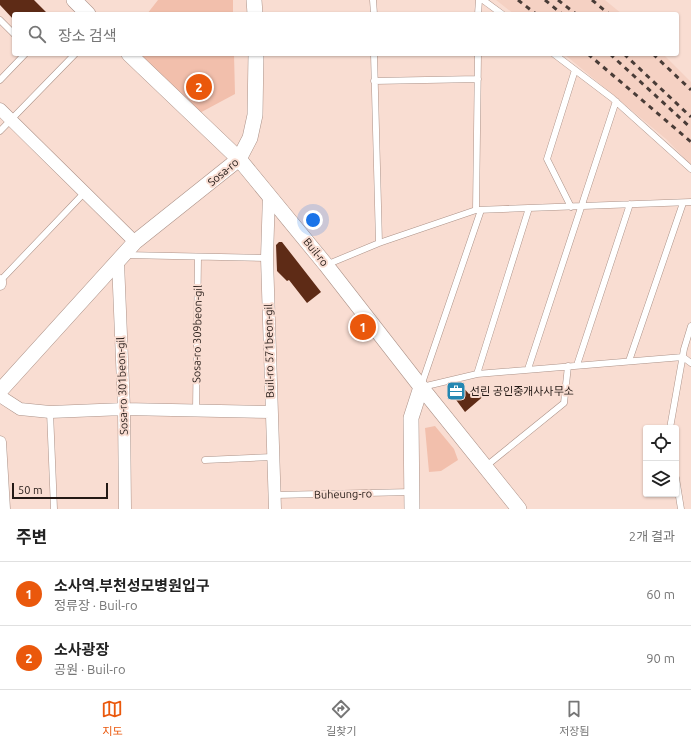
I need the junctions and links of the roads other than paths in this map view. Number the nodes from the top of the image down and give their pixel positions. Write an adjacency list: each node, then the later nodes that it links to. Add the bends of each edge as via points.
1 (74, 0): 6 (street)
2 (254, 0): 7 (street)
3 (374, 0): 8 (lane)
4 (479, 0): 9 (lane)
5 (483, 0): 10 (lane)
6 (86, 12)
7 (255, 12)
8 (374, 12)
9 (478, 12)
10 (499, 12)
11 (0, 20): 12 (lane)
12 (12, 32)
13 (23, 56): 22 (lane)
14 (74, 56): 26 (lane)
15 (131, 56): 28 (street, Buil-ro)
16 (256, 56): 28 (street, Sosa-ro, via 255,115 250,138)
17 (374, 56): 23 (lane)
18 (478, 56): 21 (lane)
19 (557, 56): 20 (lane)
20 (575, 70): 24 (lane); 36 (lane, via 547,159)
21 (478, 79): 23 (lane); 38 (lane)
22 (0, 80)
23 (374, 81): 40 (lane)
24 (616, 101): 29 (lane); 35 (lane)
25 (0, 109): 26 (street)
26 (11, 120): 27 (lane); 30 (street)
27 (0, 131)
28 (239, 159): 31 (street, Buil-ro); 39 (street, Sosa-ro)
29 (691, 169)
30 (85, 192): 39 (street); 45 (lane)
31 (268, 194): 42 (street, Buil-ro 571beon-gil); 44 (street, Buil-ro)
32 (691, 202): 33 (lane)
33 (683, 203): 34 (lane); 48 (lane)
34 (630, 204): 35 (lane); 51 (lane)
35 (580, 206): 36 (lane); 52 (lane)
36 (571, 207): 37 (lane)
37 (529, 208): 38 (lane); 53 (lane)
38 (479, 210): 40 (lane); 54 (lane)
39 (135, 242): 43 (street, Sosa-ro)
40 (380, 243): 44 (lane)
41 (198, 257): 42 (lane); 43 (lane); 58 (lane, Sosa-ro 309beon-gil)
42 (267, 258): 60 (street, Buil-ro 571beon-gil)
43 (121, 259): 55 (street, Sosa-ro); 57 (street, Sosa-ro 301beon-gil)
44 (326, 265): 54 (street, Buil-ro)
45 (0, 282)
46 (691, 326): 47 (lane)
47 (682, 357): 48 (lane); 49 (lane); 61 (lane)
48 (629, 361): 51 (lane)
49 (691, 362)
50 (568, 366): 51 (lane); 52 (lane); 65 (lane, via 564,403)
51 (577, 366)
52 (528, 370): 53 (lane)
53 (477, 374): 54 (lane)
54 (420, 387): 65 (street, Buil-ro); 66 (street, via 411,418)
55 (0, 392)
56 (0, 396): 59 (street, via 20,409)
57 (124, 409): 58 (street); 59 (street); 71 (street, Sosa-ro 301beon-gil)
58 (196, 410): 60 (street)
59 (50, 412): 70 (lane)
60 (271, 412): 63 (street, Buil-ro 571beon-gil)
61 (671, 425)
62 (0, 442): 69 (street)
63 (273, 457): 64 (lane); 67 (street, Buil-ro 571beon-gil)
64 (205, 460)
65 (485, 467): 74 (street, Buil-ro)
66 (412, 492): 67 (lane, Buheung-ro); 73 (street)
67 (275, 495): 72 (street, Buil-ro 571beon-gil)
68 (679, 497): 75 (lane)
69 (4, 509)
70 (54, 509)
71 (125, 509)
72 (275, 509)
73 (412, 509)
74 (519, 509)
75 (681, 509)

